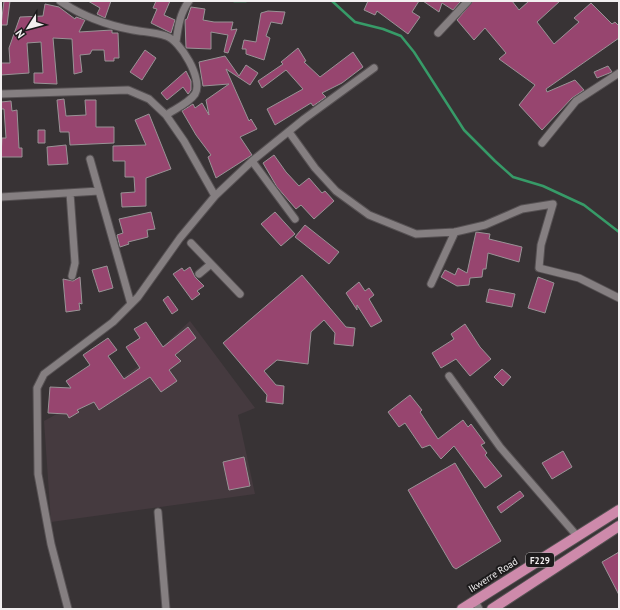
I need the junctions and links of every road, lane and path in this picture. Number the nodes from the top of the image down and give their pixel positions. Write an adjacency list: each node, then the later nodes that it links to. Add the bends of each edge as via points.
1 (60, 1): 5 (street, via 106,25 166,36)
2 (189, 1): 5 (street, via 178,24)
3 (468, 1): 4 (street)
4 (438, 32)
5 (176, 42): 9 (street, via 190,62 197,86 196,93 189,100)
6 (374, 68): 10 (street)
7 (619, 73): 11 (street, via 576,101)
8 (1, 94): 9 (street, via 128,90 149,99)
9 (166, 115): 16 (street)
10 (289, 132): 13 (street); 19 (street, via 315,168 336,191 369,215 416,234)
11 (542, 143)
12 (90, 159): 14 (street)
13 (252, 161): 16 (street); 18 (street)
14 (99, 191): 15 (street); 27 (street)
15 (70, 193): 17 (street); 23 (street, via 75,263)
16 (215, 196): 27 (street, via 180,238)
17 (1, 197)
18 (295, 219)
19 (455, 232): 24 (street); 26 (street, via 485,225 522,209 553,204 541,245 540,268 579,278)
20 (192, 243): 21 (street)
21 (211, 264): 22 (street); 25 (street)
22 (199, 274)
23 (72, 276)
24 (431, 284)
25 (240, 294)
26 (619, 298)
27 (132, 304): 34 (street, via 113,322 44,374 37,388 38,474 50,544)
28 (449, 376): 32 (street, via 500,447)
29 (619, 510): 32 (main road, Ikwerre Road / F229)
30 (158, 512): 35 (street)
31 (619, 526): 37 (main road, F229)
32 (578, 537): 33 (main road, Ikwerre Road / F229)
33 (477, 605): 36 (main road, Ikwerre Road / F229)
34 (68, 609)
35 (166, 609)
36 (462, 609)
37 (492, 609)

